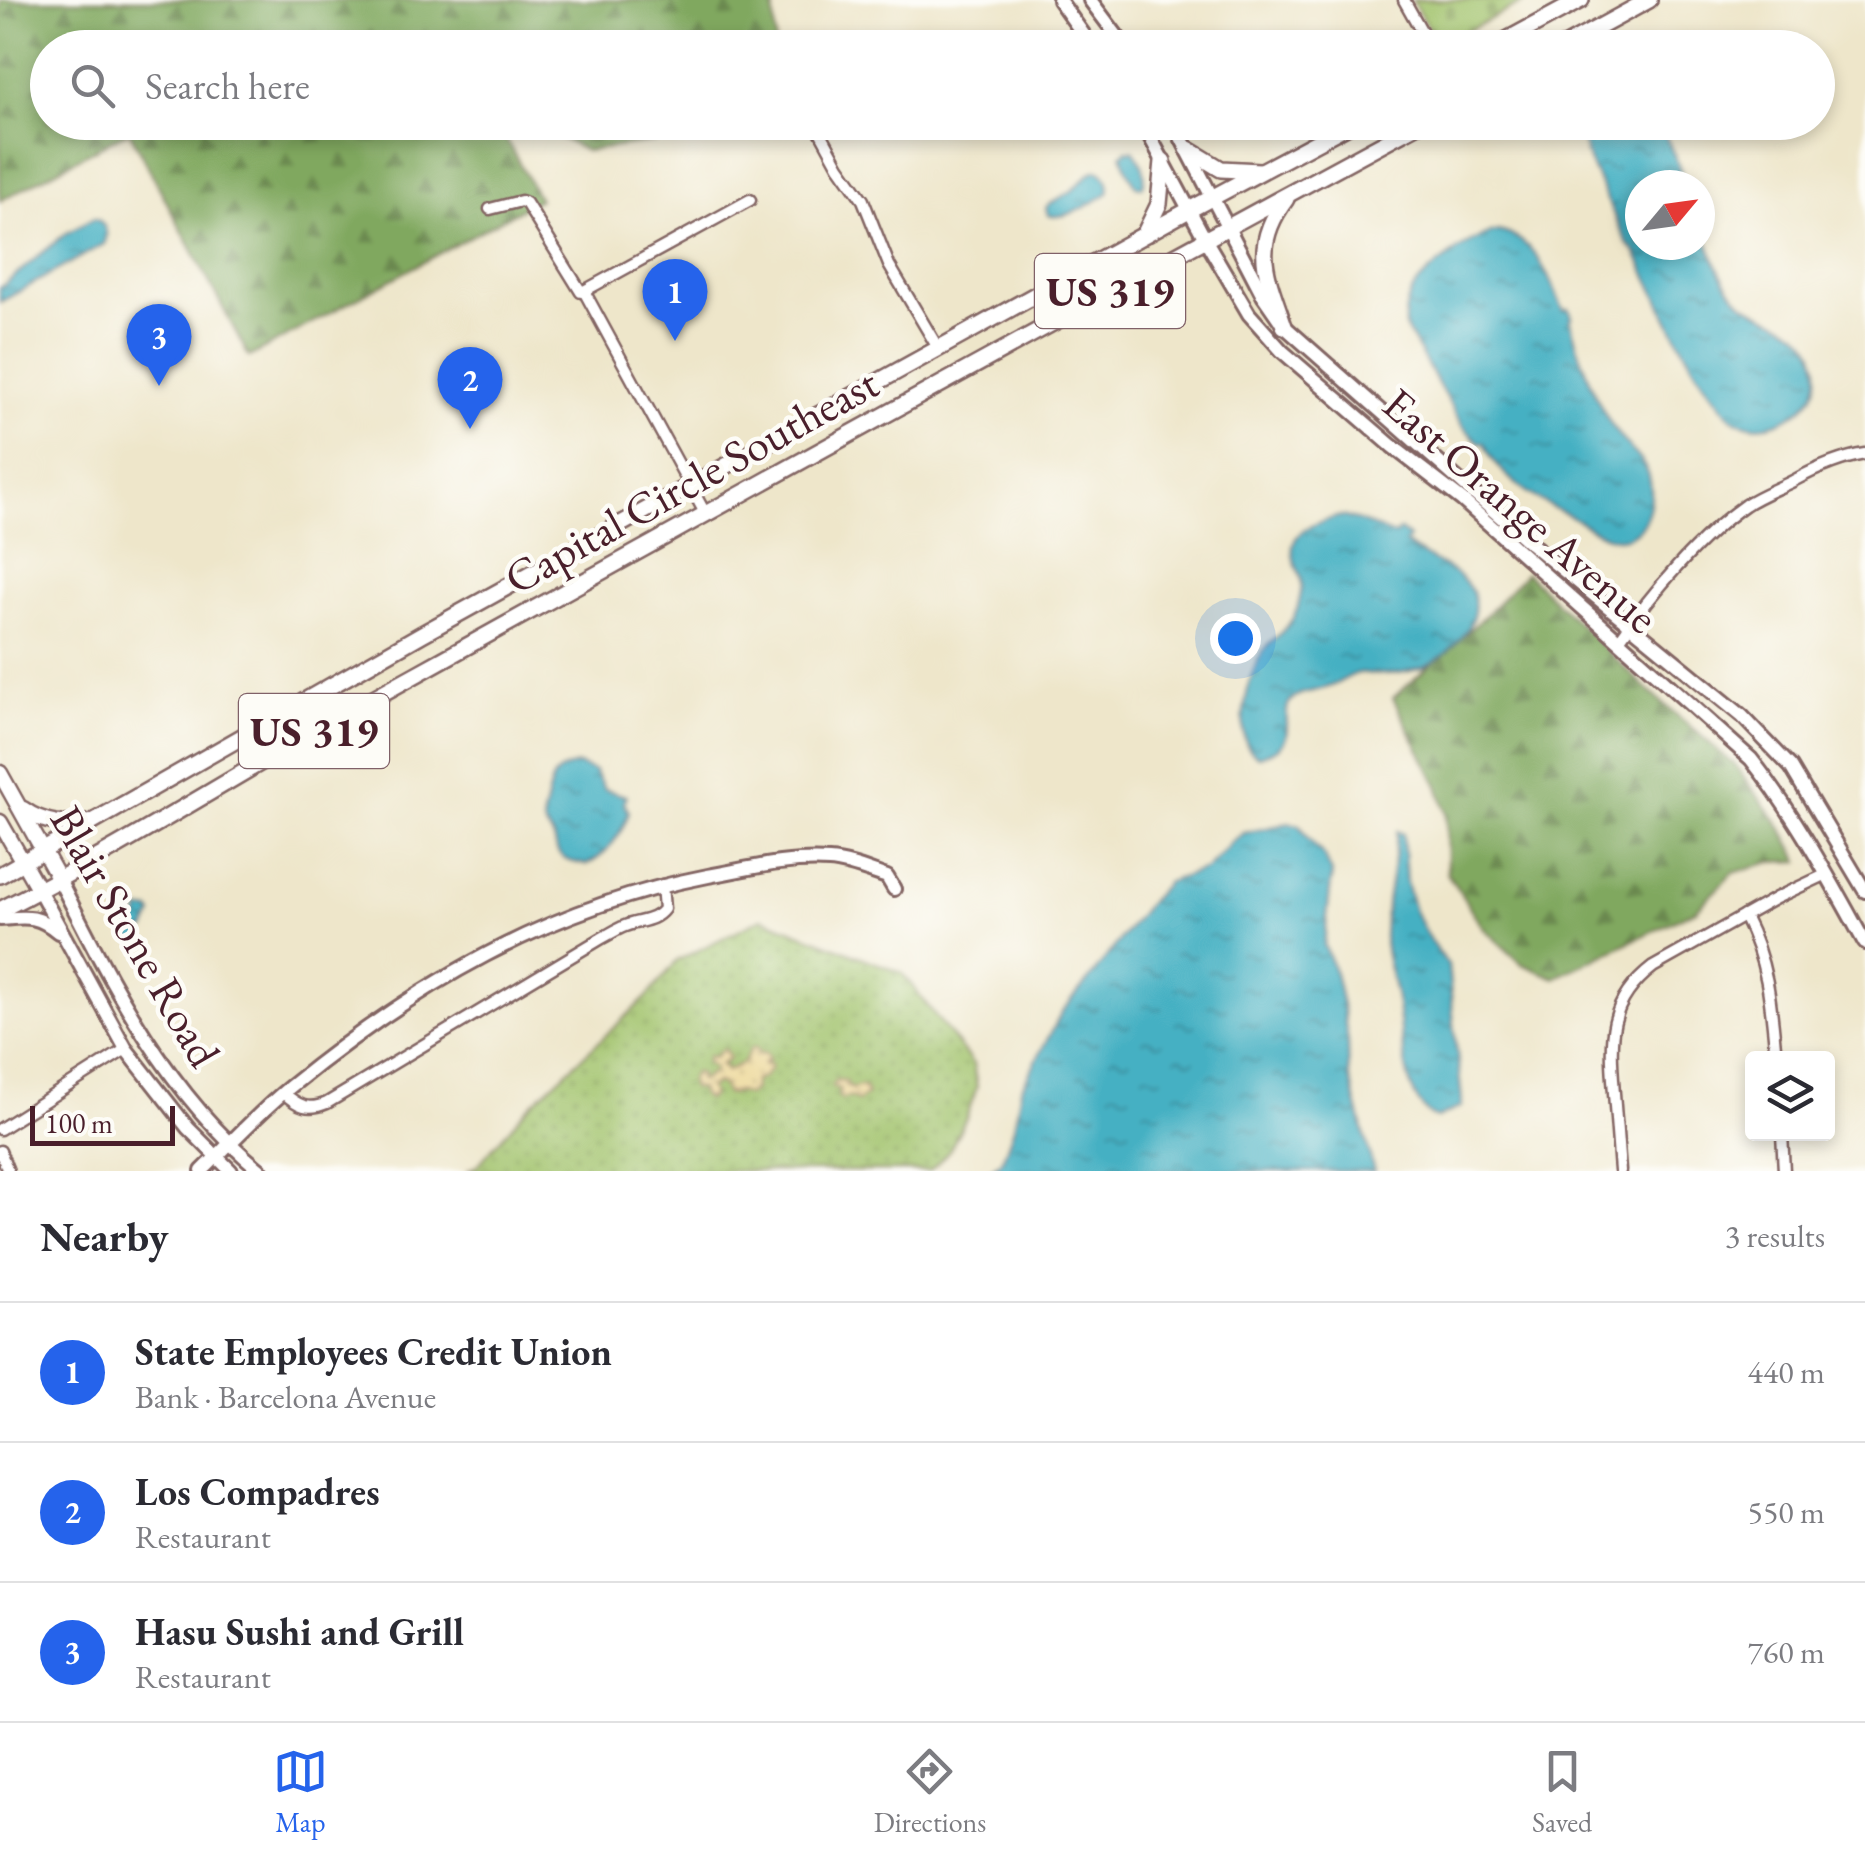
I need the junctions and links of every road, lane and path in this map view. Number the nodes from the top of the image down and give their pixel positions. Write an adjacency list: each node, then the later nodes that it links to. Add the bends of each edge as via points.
1 (1059, 0): 6 (street)
2 (1090, 0): 7 (street)
3 (1404, 0): 8 (street)
4 (1581, 0): 9 (main road)
5 (1649, 0): 10 (main road)
6 (1080, 30)
7 (1112, 30)
8 (1421, 30)
9 (1525, 30)
10 (1594, 30)
11 (825, 140): 29 (street)
12 (1152, 140): 17 (street, East Orange Avenue)
13 (1183, 140): 16 (street, East Orange Avenue)
14 (1321, 140): 18 (main road, Capital Circle Southeast / US 319)
15 (1389, 140): 19 (main road, Capital Circle Southeast / US 319)
16 (1188, 149): 18 (main road, via 1222,170); 20 (street, East Orange Avenue)
17 (1163, 161): 23 (street, East Orange Avenue); 25 (main road, via 1159,204)
18 (1264, 171): 20 (main road, Capital Circle Southeast / US 319)
19 (1290, 193): 24 (main road, Capital Circle Southeast / US 319); 28 (main road, via 1264,242)
20 (1214, 198): 23 (main road, Capital Circle Southeast / US 319); 24 (street, East Orange Avenue)
21 (750, 200): 27 (street)
22 (490, 208): 27 (street, via 526,203)
23 (1189, 210): 25 (main road, Capital Circle Southeast / US 319); 26 (street, East Orange Avenue)
24 (1227, 226): 26 (main road, Capital Circle Southeast / US 319); 28 (street, East Orange Avenue)
25 (1144, 235): 29 (main road, Capital Circle Southeast / US 319)
26 (1205, 240): 32 (main road, Capital Circle Southeast / US 319); 34 (street, East Orange Avenue, via 1250,314 1282,351)
27 (583, 292): 31 (street)
28 (1284, 326): 33 (street, East Orange Avenue)
29 (938, 348): 31 (main road, Capital Circle Southeast / US 319)
30 (1865, 454): 33 (street, via 1746,504)
31 (690, 485): 32 (street); 38 (main road, Capital Circle Southeast / US 319)
32 (705, 513): 43 (main road, Capital Circle Southeast / US 319)
33 (1630, 624): 34 (street); 47 (street, East Orange Avenue, via 1716,692 1791,767)
34 (1619, 640): 41 (street, East Orange Avenue, via 1750,759)
35 (0, 773): 36 (main road, Blair Stone Road)
36 (20, 807): 38 (main road, via 64,825); 39 (main road, Blair Stone Road)
37 (0, 822): 40 (main road, Blair Stone Road)
38 (94, 822): 39 (main road, Capital Circle Southeast / US 319)
39 (44, 850): 40 (main road, Capital Circle Southeast / US 319); 43 (main road, Blair Stone Road)
40 (23, 862): 42 (main road, Capital Circle Southeast / US 319); 46 (main road, Blair Stone Road)
41 (1827, 874): 49 (street); 52 (street, East Orange Avenue)
42 (0, 875)
43 (58, 879): 46 (main road, Capital Circle Southeast / US 319); 55 (street, Blair Stone Road)
44 (662, 885): 45 (street, via 788,861 832,861 887,877); 56 (street, via 563,918 440,979); 56 (street, via 660,916 602,938 327,1103 304,1107)
45 (894, 888)
46 (39, 890): 48 (main road, Capital Circle Southeast / US 319); 51 (street, Blair Stone Road)
47 (1865, 891)
48 (0, 910)
49 (1744, 916): 54 (street, via 1769,985); 66 (street, via 1654,967 1624,995 1610,1046)
50 (0, 919): 51 (street, via 33,917)
51 (64, 937): 53 (street, Blair Stone Road)
52 (1865, 943)
53 (126, 1050): 55 (street); 57 (street); 61 (street, Blair Stone Road)
54 (1775, 1051)
55 (163, 1064): 59 (street, Blair Stone Road)
56 (284, 1093): 59 (street)
57 (0, 1129)
58 (1782, 1141): 67 (street)
59 (231, 1144): 61 (street); 65 (street, Blair Stone Road)
60 (0, 1151): 62 (street)
61 (216, 1158): 63 (street); 64 (street, Blair Stone Road)
62 (8, 1171)
63 (202, 1171)
64 (231, 1171)
65 (261, 1171)
66 (1620, 1171)
67 (1784, 1171)

